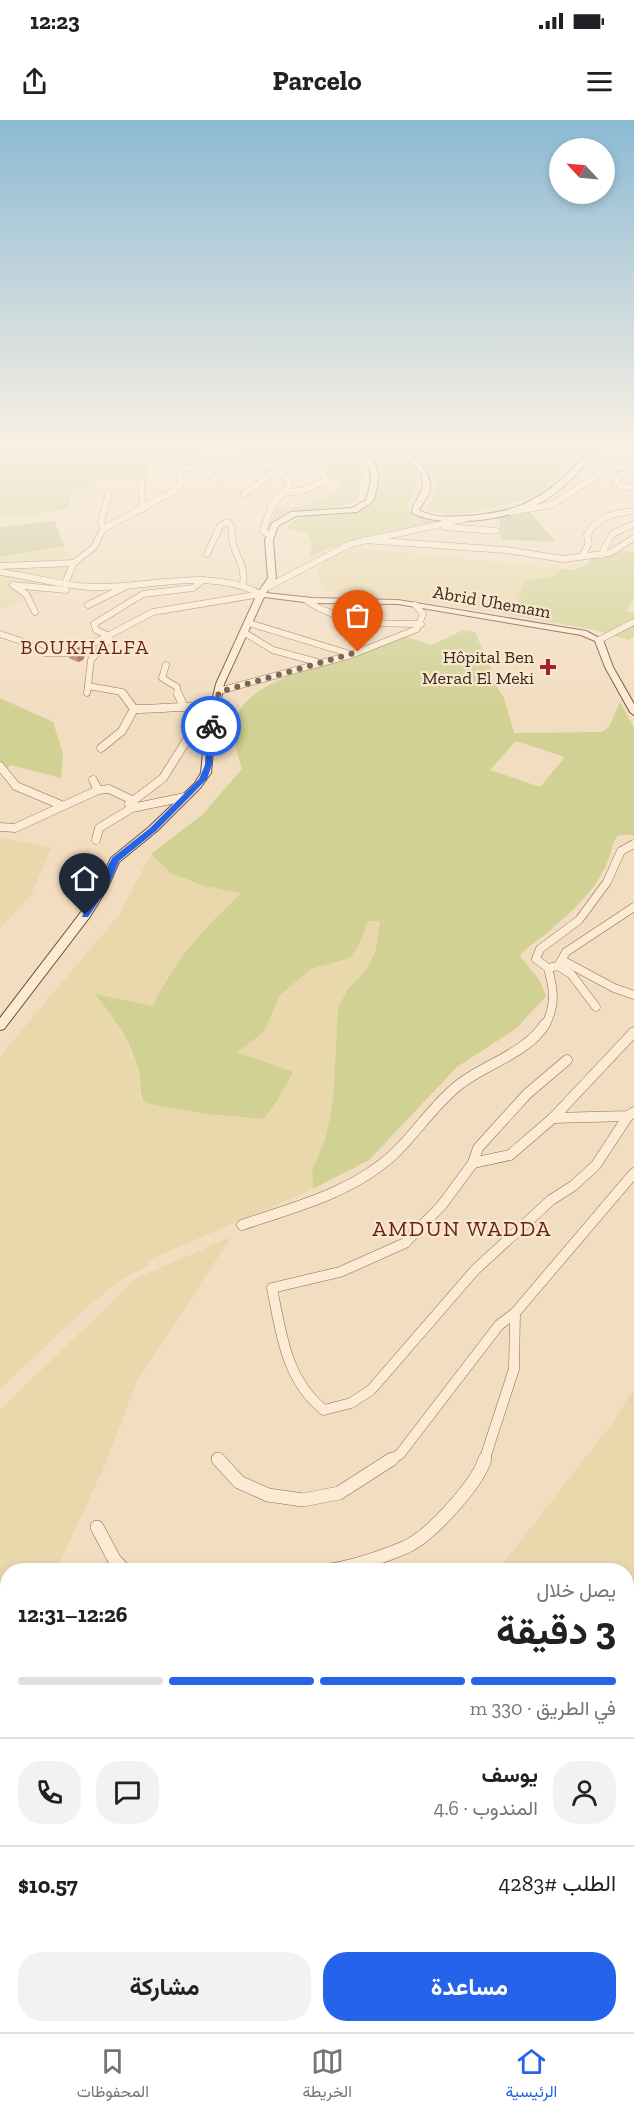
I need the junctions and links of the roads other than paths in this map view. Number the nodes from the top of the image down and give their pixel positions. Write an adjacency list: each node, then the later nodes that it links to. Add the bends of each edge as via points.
1 (101, 532): 15 (street, via 94,547)
2 (217, 532): 12 (street)
3 (232, 532): 20 (street, via 230,539 244,568)
4 (265, 532): 9 (street)
5 (272, 532): 9 (main road)
6 (403, 532): 11 (street)
7 (589, 532): 13 (street, via 589,544)
8 (614, 532): 14 (street)
9 (270, 535): 22 (main road, via 273,573)
10 (634, 538): 14 (street)
11 (365, 540): 13 (street, via 506,550 563,559); 22 (street, via 325,553)
12 (207, 554)
13 (582, 555): 14 (street)
14 (601, 555)
15 (74, 563): 16 (street); 21 (street)
16 (0, 566)
17 (0, 572): 21 (street)
18 (203, 580): 19 (street); 20 (street); 34 (street, via 193,588 143,594 94,624 96,630)
19 (129, 585): 21 (street); 25 (street)
20 (243, 585): 22 (street)
21 (67, 586): 23 (street); 27 (street, via 13,585 26,594)
22 (262, 592): 24 (main road, Abrid Uhemam); 28 (main road); 31 (street, via 231,602 153,612)
23 (61, 600)
24 (307, 601): 26 (main road, Abrid Uhemam, via 355,599); 30 (street, via 316,608 356,621)
25 (88, 604)
26 (415, 605): 30 (street, via 423,614); 35 (main road, Abrid Uhemam, via 583,633)
27 (35, 612)
28 (249, 622): 32 (main road); 36 (street)
29 (634, 622): 35 (street)
30 (421, 624): 36 (street, via 417,630)
31 (125, 626): 34 (street); 42 (street, via 91,660 88,690 122,692)
32 (245, 633): 37 (street, via 273,650); 39 (main road, via 224,672)
33 (0, 634): 34 (street, via 48,655 86,650)
34 (107, 635)
35 (599, 640): 43 (main road)
36 (351, 654): 37 (street)
37 (320, 663): 39 (street)
38 (166, 665): 40 (street, via 162,678 177,687)
39 (219, 692): 41 (main road)
40 (183, 705): 41 (street); 42 (street)
41 (211, 708): 48 (main road, via 208,769); 49 (street, via 162,778)
42 (134, 709): 44 (street, via 122,730)
43 (634, 712)
44 (101, 748)
45 (0, 766): 50 (street, via 15,786)
46 (93, 780): 47 (street)
47 (98, 790): 49 (street, via 109,789); 50 (street)
48 (185, 797): 49 (street); 58 (main road, via 115,860 85,915)
49 (132, 804): 52 (street, via 99,828)
50 (61, 805): 51 (street, via 15,828)
51 (0, 826)
52 (96, 840)
53 (634, 844): 55 (street, via 621,851 607,882 579,920 537,953 538,963)
54 (634, 907): 55 (street, via 566,952)
55 (556, 965): 56 (street); 57 (street, via 571,974); 65 (street, via 555,1010 543,1030 456,1086 380,1166 352,1185)
56 (634, 995)
57 (596, 1007)
58 (0, 1026)
59 (634, 1032): 62 (street)
60 (567, 1060): 63 (street, via 501,1121 478,1148)
61 (631, 1114): 62 (street); 63 (street, via 596,1165 551,1200 475,1270 371,1390 351,1403 324,1410 315,1405 291,1367 272,1288 340,1272 405,1243 442,1205)
62 (553, 1118): 63 (street, via 510,1155)
63 (473, 1162)
64 (634, 1173): 66 (street)
65 (242, 1226)
66 (515, 1313): 67 (street, via 499,1325 400,1454 339,1493 303,1500 268,1495 239,1482); 70 (street, via 514,1369 482,1468 454,1507 408,1546)
67 (218, 1459)
68 (97, 1527): 69 (street)
69 (118, 1563)
70 (361, 1563)

